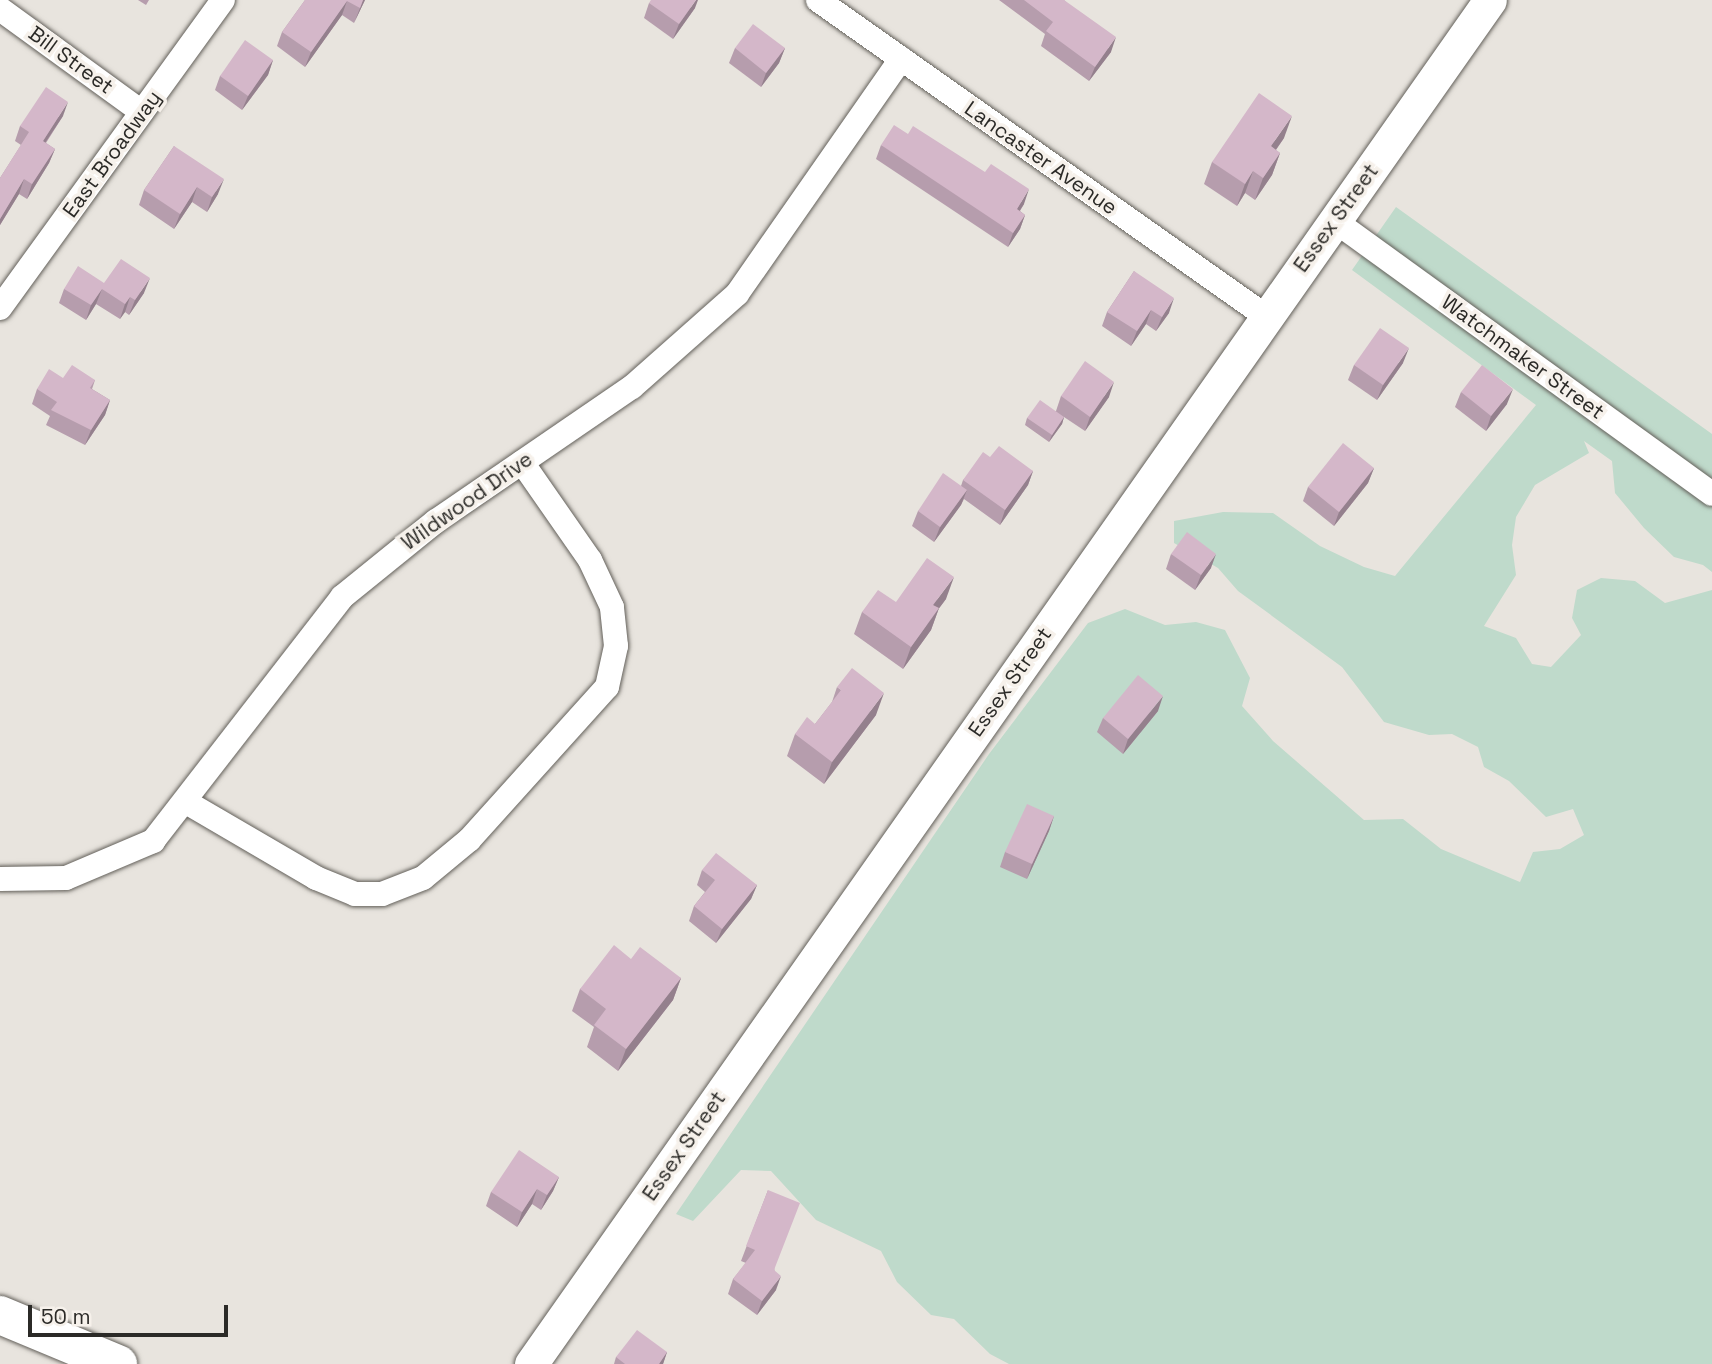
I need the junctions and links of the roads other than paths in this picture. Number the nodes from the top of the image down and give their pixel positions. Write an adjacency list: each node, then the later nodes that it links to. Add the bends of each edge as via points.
1 (223, 0): 6 (street, East Broadway)
2 (818, 0): 5 (street, Lancaster Avenue)
3 (1490, 0): 7 (street, Essex Street)
4 (0, 9): 6 (street, Bill Street)
5 (901, 59): 9 (street, Lancaster Avenue); 10 (street, Wildwood Drive, via 737,294 632,387)
6 (142, 112): 8 (street, East Broadway)
7 (1335, 221): 9 (street, Essex Street); 11 (street, Watchmaker Street)
8 (0, 308)
9 (1264, 315): 16 (street, Essex Street)
10 (522, 462): 12 (street, Wildwood Drive, via 381,561 342,597); 12 (street, via 590,560 612,607 616,646 607,687 469,840 423,878 382,894 355,894 316,878)
11 (1712, 494)
12 (186, 802): 13 (street, Wildwood Drive, via 153,841 94,868 66,878)
13 (0, 879)
14 (0, 1315): 15 (highway)
15 (118, 1364)
16 (531, 1364)

